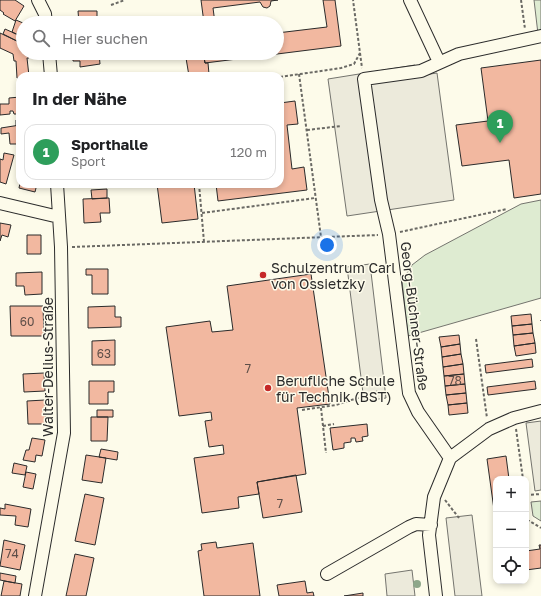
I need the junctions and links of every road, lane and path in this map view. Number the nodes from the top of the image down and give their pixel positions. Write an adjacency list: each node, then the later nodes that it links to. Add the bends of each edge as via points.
1 (38, 0): 7 (street)
2 (125, 0): 6 (path)
3 (353, 0): 10 (path)
4 (410, 0): 12 (street)
5 (521, 0): 9 (path)
6 (111, 5)
7 (45, 16)
8 (541, 36): 9 (street)
9 (526, 40): 12 (street, via 492,45)
10 (360, 53): 14 (path, via 354,64); 16 (path)
11 (50, 60): 13 (street)
12 (439, 62): 16 (street, via 421,71)
13 (51, 72)
14 (299, 74): 15 (path); 18 (path)
15 (284, 76)
16 (364, 79): 26 (street, Georg-Büchner-Straße, via 381,200)
17 (340, 126): 18 (path)
18 (307, 130): 21 (path)
19 (57, 188): 25 (street, Walter-Delius-Straße)
20 (199, 188): 24 (path)
21 (316, 198): 24 (path); 27 (path)
22 (0, 203): 25 (street)
23 (507, 208): 26 (path)
24 (202, 213): 28 (path)
25 (59, 217): 29 (street, Walter-Delius-Straße)
26 (389, 234): 27 (path); 40 (street, Georg-Büchner-Straße, via 409,393 418,412)
27 (320, 237): 28 (path)
28 (204, 242): 29 (path)
29 (61, 247): 50 (street, Walter-Delius-Straße, via 64,433)
30 (476, 338): 38 (path)
31 (379, 391): 32 (path)
32 (321, 408): 33 (path); 37 (path)
33 (302, 410)
34 (541, 411): 35 (street)
35 (514, 418): 38 (street); 41 (path)
36 (334, 424): 37 (path)
37 (323, 426): 39 (path)
38 (489, 429): 40 (street)
39 (326, 453)
40 (450, 458): 42 (street)
41 (523, 476)
42 (437, 490): 46 (path); 47 (street)
43 (541, 494): 44 (path)
44 (529, 496)
45 (527, 512): 48 (path, via 528,520)
46 (458, 518)
47 (430, 525): 49 (street, via 416,524 409,527); 51 (street)
48 (541, 528)
49 (327, 574)
50 (35, 596)
51 (436, 596)

